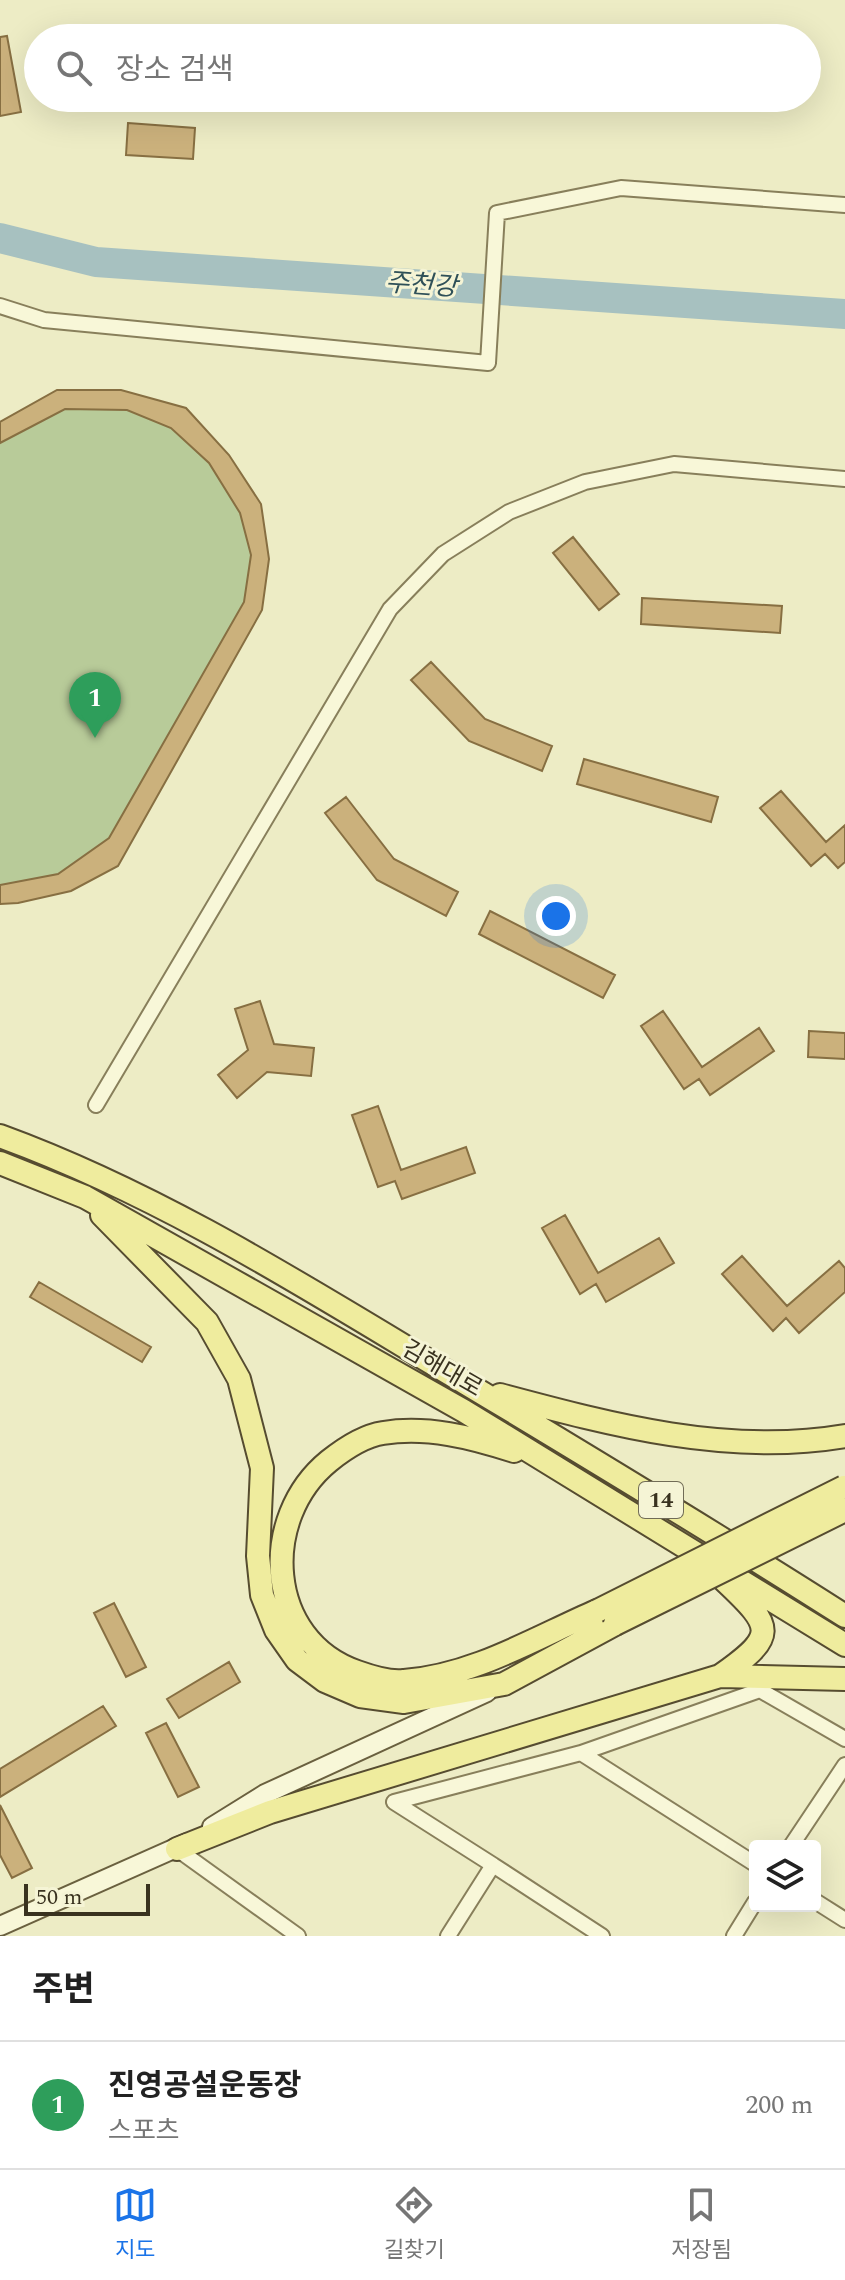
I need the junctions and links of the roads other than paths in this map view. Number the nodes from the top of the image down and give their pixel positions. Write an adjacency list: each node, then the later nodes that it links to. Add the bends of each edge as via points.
1 (845, 205): 2 (street, via 621,188 497,213 488,363 44,320)
2 (0, 306)
3 (845, 479): 4 (street, via 674,464 585,482 509,512 443,554 390,609)
4 (96, 1105)
5 (0, 1136): 8 (main road, 김해대로, via 83,1169 250,1254)
6 (0, 1163): 7 (main road, 김해대로)
7 (85, 1197): 10 (main road, 김해대로); 19 (main road, via 207,1322 239,1379 262,1468 262,1595 276,1630 297,1660 325,1681 360,1696 404,1702)
8 (473, 1387): 9 (main road, via 611,1425 687,1438); 14 (main road, 김해대로 / 14)
9 (845, 1436)
10 (545, 1461): 13 (main road, 김해대로 / 14); 15 (main road, via 432,1431 380,1433 345,1448 312,1475 294,1502 279,1556 295,1623 316,1649 341,1667 401,1682 473,1667)
11 (845, 1487): 15 (main road, bridge)
12 (845, 1510): 15 (main road, bridge)
13 (686, 1545): 16 (main road, 김해대로 / 14); 17 (main road, via 762,1623 763,1638 756,1651)
14 (845, 1616)
15 (606, 1617): 19 (main road)
16 (845, 1645)
17 (720, 1676): 18 (main road); 24 (main road, via 270,1812)
18 (845, 1679)
19 (504, 1684): 24 (main road, via 265,1794)
20 (845, 1739): 21 (street, via 760,1690)
21 (581, 1753): 25 (street); 26 (street, via 394,1802)
22 (845, 1765): 23 (street)
23 (795, 1840)
24 (177, 1849): 30 (main road); 31 (street)
25 (749, 1860)
26 (493, 1865): 32 (street); 33 (street)
27 (821, 1905): 29 (street)
28 (749, 1912): 34 (street)
29 (845, 1920)
30 (0, 1926)
31 (298, 1936)
32 (448, 1936)
33 (602, 1936)
34 (734, 1936)

